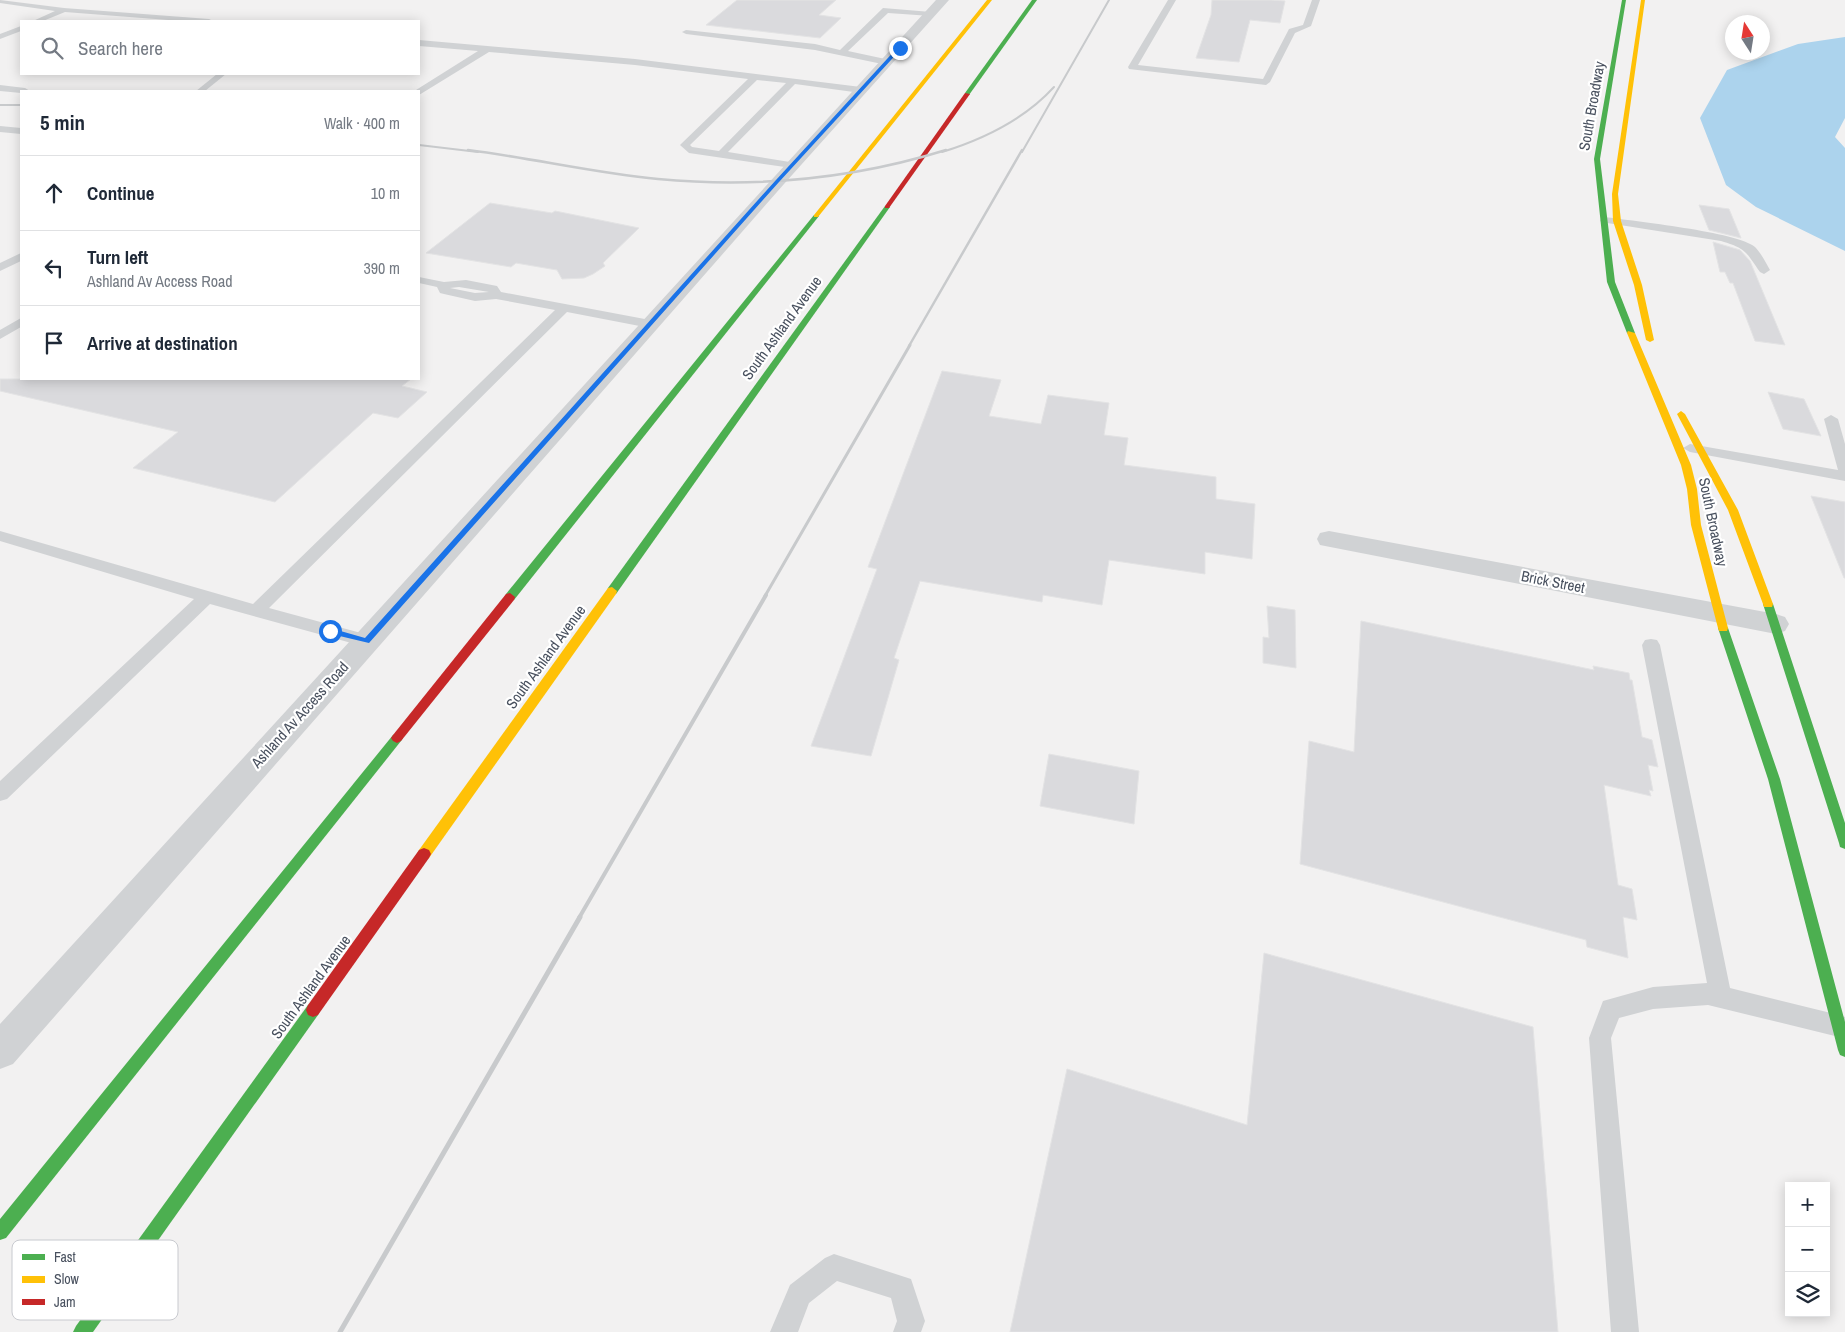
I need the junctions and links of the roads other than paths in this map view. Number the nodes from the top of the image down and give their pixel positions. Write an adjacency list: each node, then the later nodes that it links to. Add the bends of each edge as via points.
1 (990, 0): 63 (main road)
2 (1024, 0): 11 (main road)
3 (1036, 0): 11 (main road, South Ashland Avenue)
4 (1172, 0): 5 (lane, via 1132,67 1266,82 1292,31 1307,26)
5 (1316, 0)
6 (1624, 0): 33 (main road, South Broadway, via 1597,159)
7 (1643, 0): 33 (main road, South Broadway)
8 (0, 1): 10 (lane)
9 (937, 7): 19 (lane, via 886,10); 20 (street, Ashland Av Access Road)
10 (64, 10): 12 (lane); 13 (lane)
11 (1024, 16): 64 (main road, South Ashland Avenue)
12 (39, 20)
13 (196, 20)
14 (20, 28): 16 (lane)
15 (686, 32): 19 (lane)
16 (0, 37)
17 (420, 43): 18 (lane)
18 (487, 49): 22 (lane); 28 (lane)
19 (842, 53): 20 (lane)
20 (887, 62): 27 (street, Ashland Av Access Road)
21 (221, 75): 26 (lane)
22 (755, 77): 23 (lane); 31 (lane, via 685,145 689,150)
23 (792, 82): 27 (lane); 31 (lane)
24 (0, 88): 25 (lane)
25 (20, 90)
26 (201, 90)
27 (860, 90): 32 (street, Ashland Av Access Road)
28 (420, 91)
29 (0, 129): 30 (lane)
30 (20, 131)
31 (721, 154): 32 (lane)
32 (792, 165): 40 (street, Ashland Av Access Road)
33 (1611, 221): 36 (lane, via 1743,244 1752,250); 42 (main road, South Broadway, via 1638,285); 45 (main road, South Broadway, via 1611,282)
34 (20, 257): 35 (lane)
35 (0, 268)
36 (1764, 270)
37 (420, 280): 38 (lane, via 493,289 496,294)
38 (565, 308): 40 (lane); 52 (lane)
39 (20, 323): 41 (lane)
40 (650, 324): 55 (street, Ashland Av Access Road)
41 (0, 335)
42 (1656, 354)
43 (1675, 402): 46 (main road, South Broadway)
44 (1831, 419): 47 (lane)
45 (1678, 446): 46 (lane); 53 (main road, South Broadway, via 1692,488 1696,524)
46 (1701, 450): 48 (lane); 54 (main road, South Broadway, via 1733,510)
47 (1845, 469)
48 (1845, 476)
49 (0, 536): 51 (lane)
50 (1329, 539): 53 (street, Brick Street)
51 (207, 597): 52 (lane); 57 (lane)
52 (257, 610): 55 (lane)
53 (1718, 613): 54 (street, Brick Street); 60 (main road, South Broadway, via 1774,780)
54 (1776, 624): 58 (main road, South Broadway)
55 (366, 641): 62 (street, Ashland Av Access Road)
56 (1651, 645): 59 (lane)
57 (0, 793)
58 (1845, 843)
59 (1721, 997): 60 (lane); 69 (lane, via 1708,994 1653,998 1611,1009 1600,1038)
60 (1839, 1014): 61 (main road, South Broadway)
61 (1845, 1050)
62 (0, 1051)
63 (0, 1232)
64 (148, 1240)
65 (91, 1320): 66 (main road, South Ashland Avenue)
66 (82, 1332)
67 (784, 1332): 68 (lane, via 799,1294 834,1267 902,1288 911,1321)
68 (907, 1332)
69 (1626, 1332)

